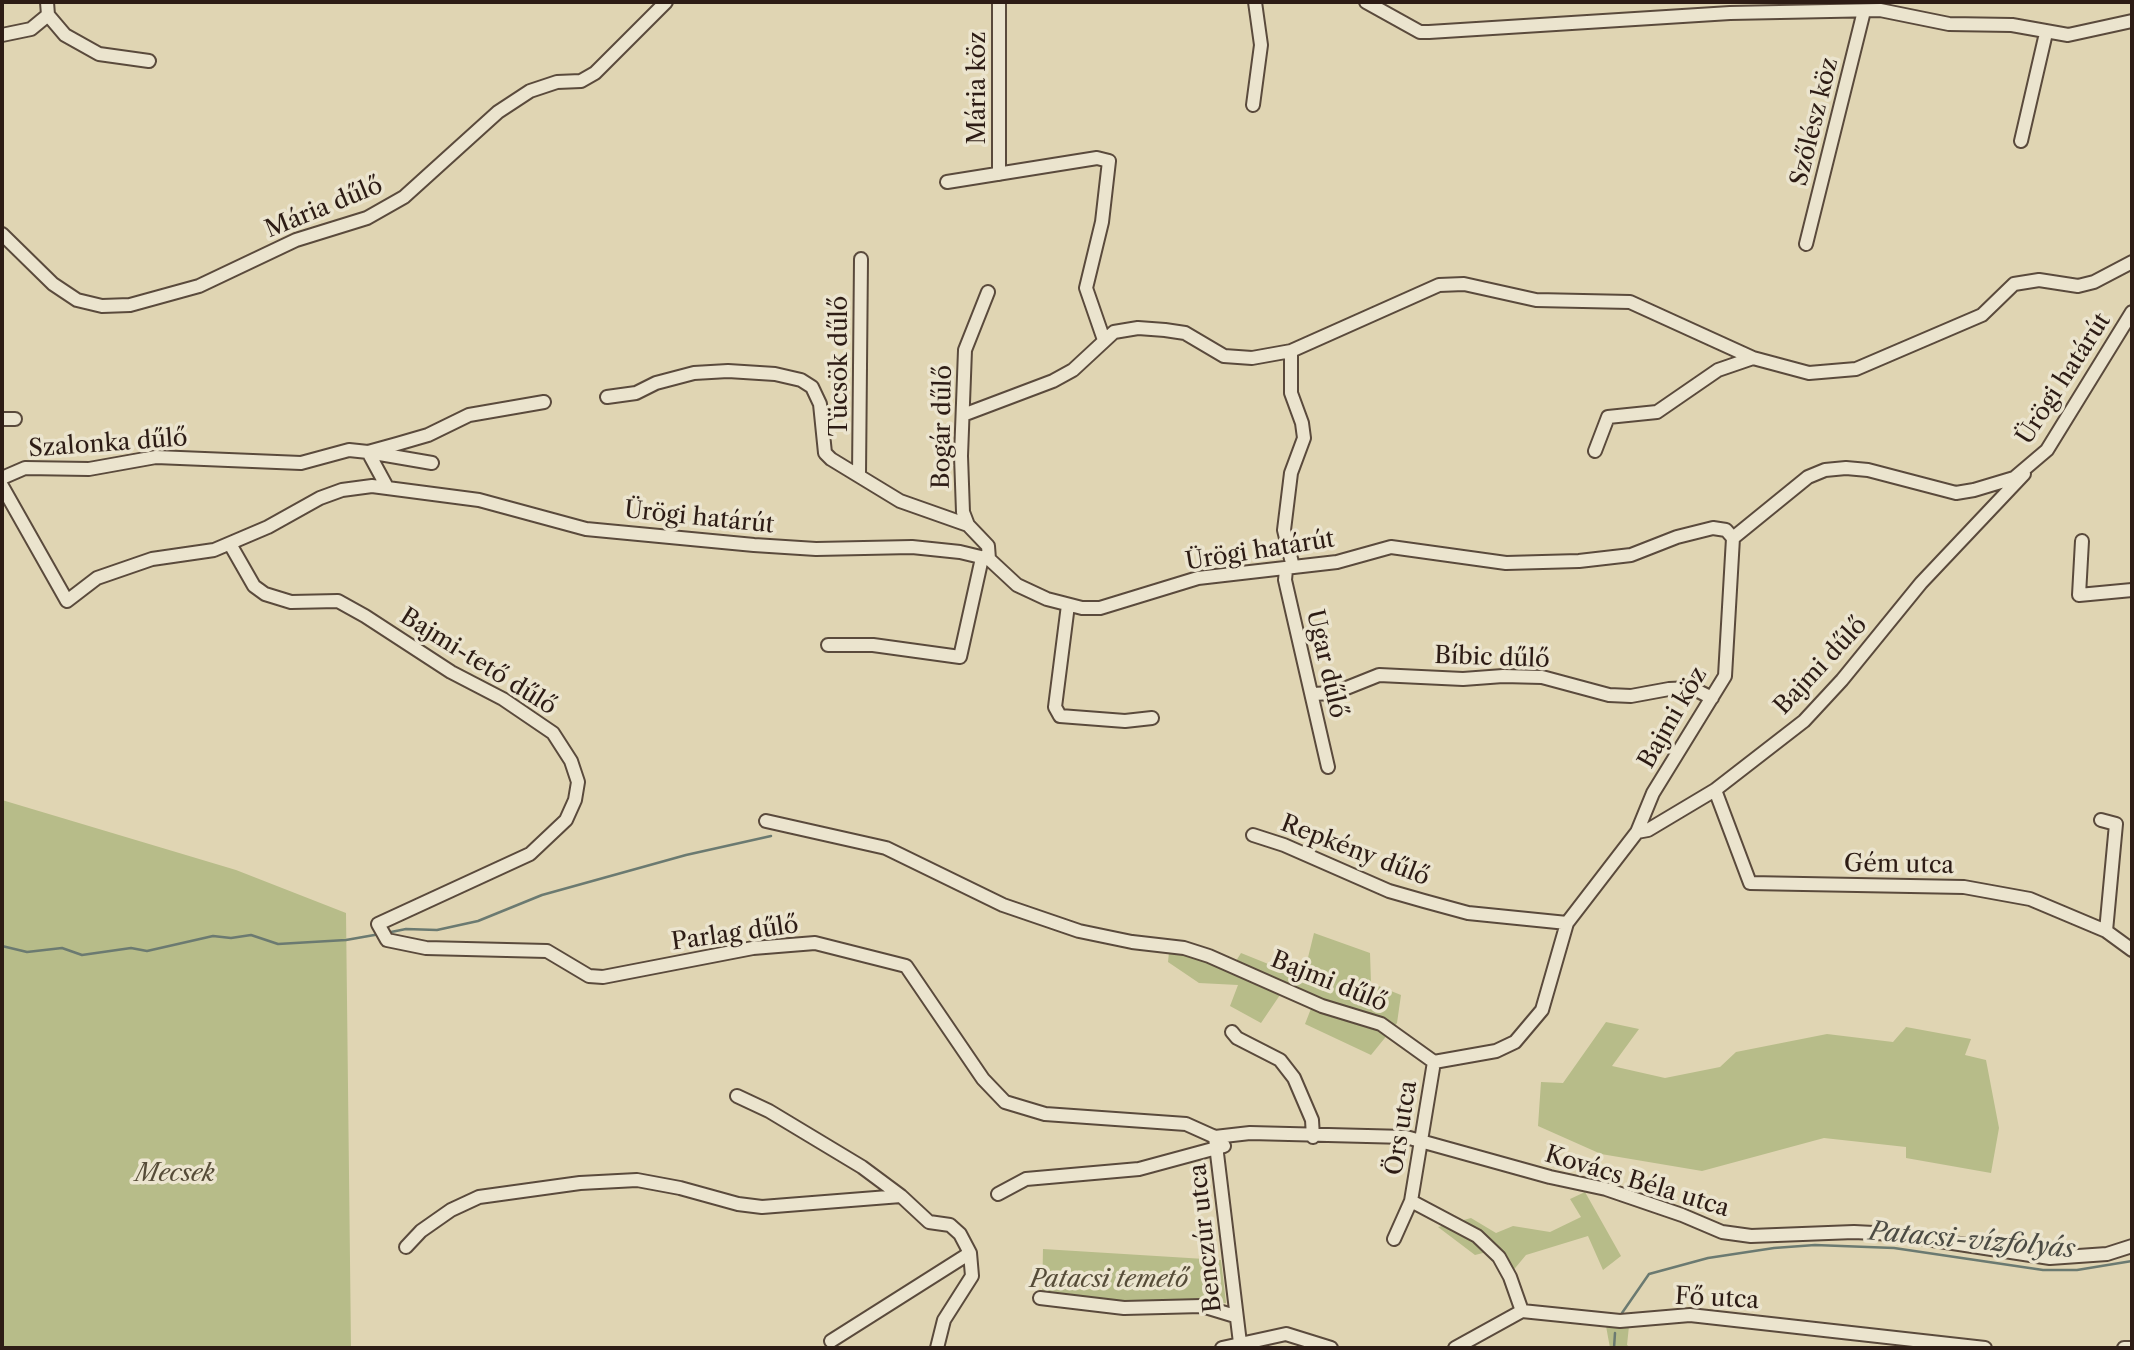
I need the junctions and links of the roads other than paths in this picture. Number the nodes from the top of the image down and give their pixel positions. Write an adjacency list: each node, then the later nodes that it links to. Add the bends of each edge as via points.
1 (666, 2): 15 (street, Mária dűlő, via 595,73 581,81 557,82 530,91 498,112 404,197 367,218 296,240 199,286 130,305 102,306 77,300 53,284)
2 (999, 2): 13 (street, Mária köz)
3 (1255, 2): 11 (street, via 1261,45)
4 (1366, 2): 6 (street, via 1420,32 1730,13)
5 (48, 8): 9 (street, via 31,29); 10 (street, via 65,35 99,54)
6 (1864, 11): 8 (street, via 1900,12 1949,24 2012,25); 16 (street, Szőlész köz)
7 (2132, 21): 8 (street, via 2067,35)
8 (2046, 33): 12 (street)
9 (2, 35)
10 (149, 61)
11 (1254, 105)
12 (2021, 141)
13 (999, 174): 14 (street); 21 (street, via 1097,158 1109,161 1102,222 1086,288)
14 (947, 182)
15 (2, 234)
16 (1806, 244)
17 (861, 258): 33 (street, Tücsök dűlő)
18 (2132, 262): 23 (street, via 2078,286 2039,280 2014,284 1982,315 1856,369 1809,373)
19 (988, 292): 26 (street, Bogár dűlő, via 965,350)
20 (2132, 312): 32 (street, Ürögi határút)
21 (1104, 340): 22 (street, via 1114,332 1139,328 1185,333 1235,359); 26 (street, via 1073,370 1053,381)
22 (1291, 351): 23 (street, via 1438,285 1464,284 1536,300 1630,302); 42 (street, Ugar dűlő, via 1291,393 1304,438 1291,473 1284,530)
23 (1753, 358): 29 (street, via 1718,370 1657,412 1608,417)
24 (607, 397): 33 (street, via 636,393 694,373 752,373 801,380 813,387 820,404 825,453)
25 (544, 402): 30 (street, Szalonka dűlő, via 469,415 428,435)
26 (963, 415): 37 (street, Bogár dűlő, via 962,488)
27 (2, 419): 28 (street)
28 (15, 419)
29 (1595, 451)
30 (368, 452): 31 (street); 34 (street, Szalonka dűlő, via 349,450 301,463 273,464 156,457 89,469 25,468); 36 (street)
31 (432, 463)
32 (2034, 464): 38 (street, Ürögi határút, via 2014,478 1956,492 1888,473 1825,470 1808,477); 50 (street, Bajmi dűlő, via 1921,583 1804,721)
33 (859, 475): 37 (street, via 900,501)
34 (2, 478)
35 (2, 486): 40 (street, Ürögi határút, via 67,601 97,578 120,569)
36 (387, 487): 40 (street, Ürögi határút, via 342,490); 41 (street, Ürögi határút, via 480,500 586,529 816,549 912,547)
37 (968, 525): 41 (street, via 988,546)
38 (1733, 538): 42 (street, Ürögi határút, via 1726,530 1713,528 1631,555 1579,562 1506,563 1391,547 1337,562); 47 (street, Bajmi köz, via 1725,676)
39 (2082, 541): 43 (street, via 2079,595)
40 (230, 544): 56 (street, Bajmi-tető dűlő, via 254,586 265,594 291,602 338,601 553,733 571,761 578,782 575,800 566,820 530,854)
41 (986, 559): 44 (street, Ürögi határút, via 1017,585); 45 (street, via 960,657 873,645)
42 (1290, 568): 44 (street, Ürögi határút, via 1198,578 1100,608); 46 (street, Ugar dűlő, via 1285,580)
43 (2132, 590)
44 (1069, 605): 48 (street, via 1055,707 1060,716 1125,721)
45 (828, 645)
46 (1312, 694): 47 (street, Bíbic dűlő, via 1334,693 1379,675 1503,676 1542,677 1609,695 1692,688); 49 (street, Ugar dűlő)
47 (1712, 698): 53 (street, Bajmi köz, via 1653,793)
48 (1152, 718)
49 (1328, 767)
50 (1715, 790): 53 (street, Bajmi dűlő); 57 (street, Gém utca, via 1750,883 1964,887 2030,899)
51 (2101, 820): 57 (street, via 2116,824)
52 (766, 821): 60 (street, Bajmi dűlő, via 886,848 981,895 1079,931 1209,956 1322,1006 1381,1024)
53 (1637, 832): 55 (street, Bajmi dűlő)
54 (1253, 835): 55 (street, Repkény dűlő, via 1424,901 1468,913)
55 (1567, 923): 60 (street, Bajmi dűlő, via 1542,1010 1515,1042 1496,1051)
56 (378, 924): 63 (street, Parlag dűlő, via 387,940 426,948 547,951 589,976 603,978 753,948 815,943 862,953 906,966 983,1079 1005,1102 1045,1114 1186,1124)
57 (2106, 931): 58 (street, Gém utca)
58 (2132, 950)
59 (1232, 1032): 62 (street, via 1280,1060 1294,1077 1304,1094)
60 (1434, 1062): 64 (street, Örs utca)
61 (737, 1096): 66 (street, via 862,1167)
62 (1313, 1136): 63 (street, Kovács Béla utca, via 1250,1133); 64 (street, Kovács Béla utca)
63 (1214, 1139): 65 (street, via 1139,1169 1026,1179); 74 (street, Benczúr utca)
64 (1422, 1141): 67 (street, Örs utca); 69 (street, Kovács Béla utca, via 1606,1189 1722,1232 1751,1236 1894,1234 2050,1258 2107,1254)
65 (998, 1194)
66 (901, 1196): 70 (street, via 762,1207 637,1180 580,1183 479,1197 451,1210); 71 (street, via 929,1222 950,1225)
67 (1411, 1201): 68 (street, Örs utca); 73 (street, Örs utca, via 1477,1236 1499,1257)
68 (1394, 1239)
69 (2132, 1246)
70 (406, 1247)
71 (970, 1253): 75 (street); 78 (street, via 972,1276 944,1320)
72 (1040, 1298): 74 (street, via 1124,1308 1202,1306)
73 (1522, 1311): 77 (street, Fő utca, via 1620,1321 1690,1315); 81 (street)
74 (1235, 1316): 76 (street, Benczúr utca)
75 (831, 1341)
76 (1240, 1343): 79 (street); 80 (street, via 1286,1334)
77 (1941, 1343): 82 (street); 83 (street, Fő utca)
78 (937, 1348)
79 (1222, 1348)
80 (1331, 1348)
81 (1455, 1348)
82 (1912, 1348)
83 (1986, 1348)
84 (2124, 1348): 85 (street)
85 (2132, 1348)

